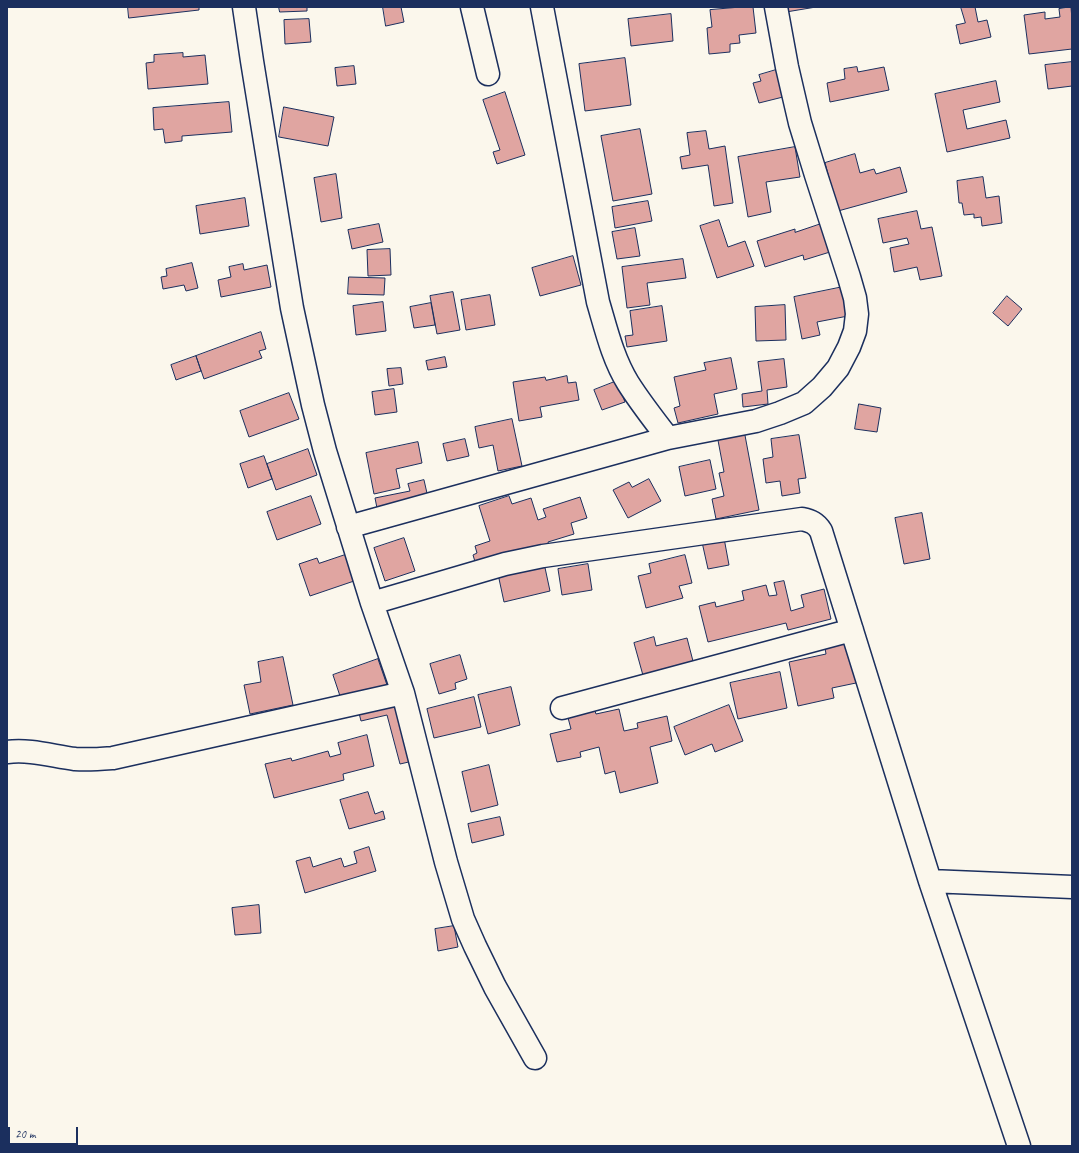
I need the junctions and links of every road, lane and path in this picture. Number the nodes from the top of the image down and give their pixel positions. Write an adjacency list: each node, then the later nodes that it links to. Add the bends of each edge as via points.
1 (244, 7): 7 (street, via 292,308 312,405)
2 (472, 7): 5 (street)
3 (542, 7): 6 (street, via 598,302 607,334 627,382)
4 (776, 7): 6 (street, via 800,123 855,298 855,331 838,368 804,403 756,421)
5 (488, 74)
6 (668, 438): 7 (street)
7 (348, 527): 8 (street)
8 (372, 603): 9 (street, via 505,564 544,556 802,519 817,525 821,531); 10 (street)
9 (852, 630): 11 (street); 13 (street)
10 (403, 693): 12 (street, via 113,758 93,760 32,752); 15 (street, via 463,920 495,987)
11 (562, 708)
12 (7, 752)
13 (930, 881): 14 (street); 16 (street)
14 (1072, 887)
15 (535, 1058)
16 (1019, 1146)

